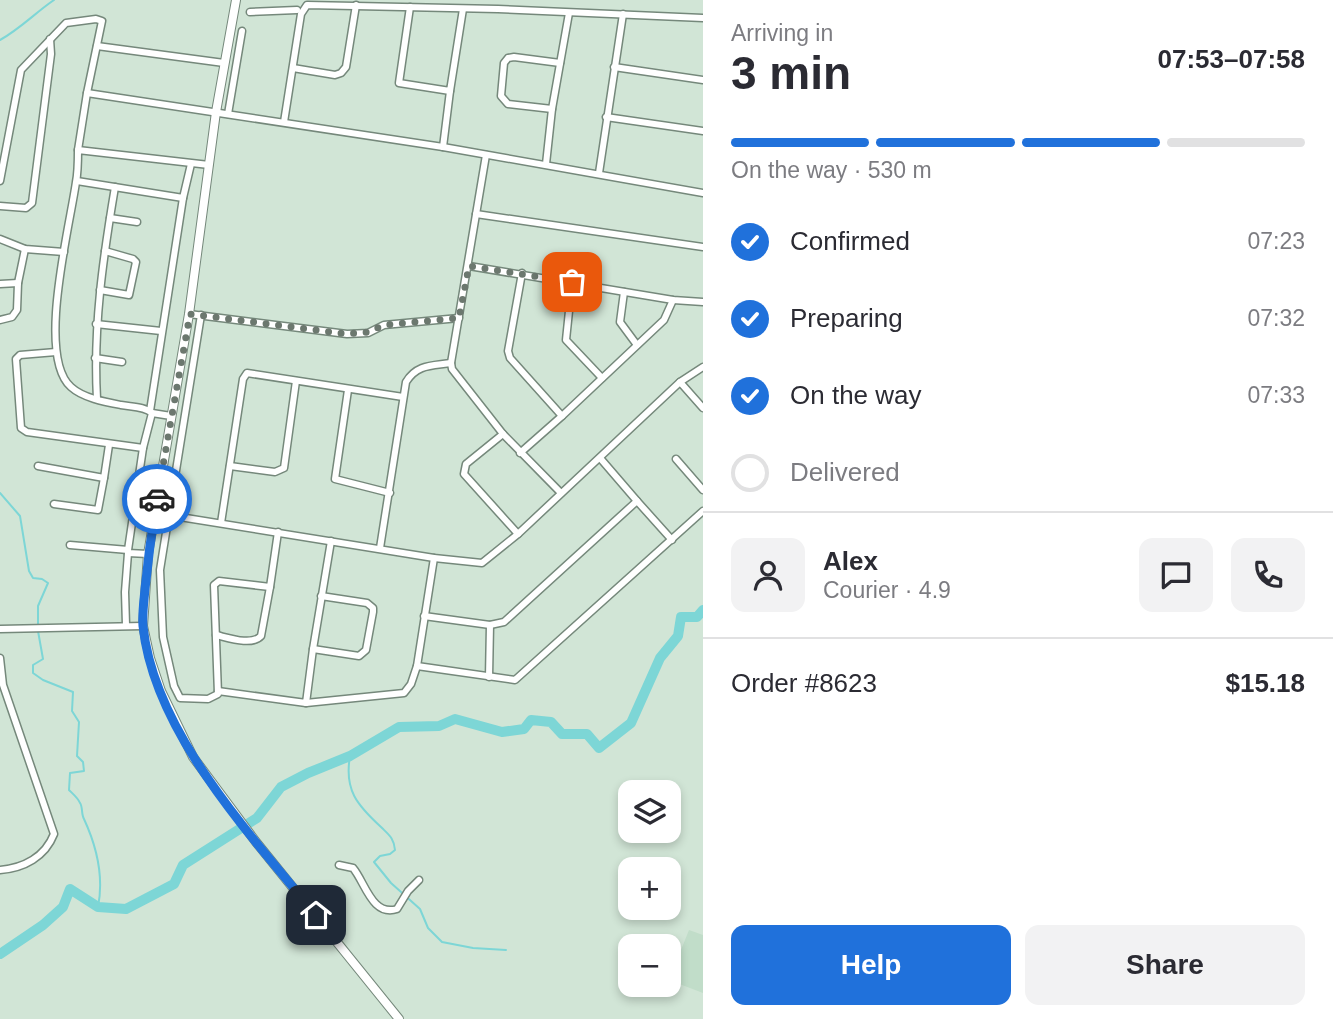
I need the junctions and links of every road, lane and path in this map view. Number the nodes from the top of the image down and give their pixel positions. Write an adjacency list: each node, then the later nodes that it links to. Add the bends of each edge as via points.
1 (234, 1): 13 (street)
2 (356, 5): 3 (street); 16 (street, via 304,7); 16 (street, via 346,67 341,73)
3 (410, 7): 4 (street); 18 (street, via 399,83)
4 (463, 9): 7 (street); 18 (street)
5 (297, 10): 6 (street)
6 (250, 12)
7 (569, 13): 8 (street); 14 (street)
8 (623, 14): 9 (street); 15 (street)
9 (703, 18)
10 (242, 31): 22 (street)
11 (50, 39): 12 (street, via 65,23 96,19 102,21); 32 (street, via 21,70); 39 (street, via 32,203 26,208)
12 (97, 46): 13 (street); 19 (street)
13 (224, 63): 21 (street)
14 (560, 63): 20 (street); 20 (street, via 514,57 504,63 504,101)
15 (614, 67): 17 (street); 23 (street)
16 (293, 68): 24 (street)
17 (703, 80)
18 (450, 91): 26 (street)
19 (87, 93): 21 (street); 27 (street)
20 (552, 109): 30 (street)
21 (216, 112): 22 (street); 31 (street)
22 (228, 114): 24 (street)
23 (606, 117): 25 (street); 33 (street)
24 (284, 122): 26 (street)
25 (703, 131)
26 (443, 147): 28 (street)
27 (78, 150): 29 (street); 35 (street)
28 (486, 155): 30 (street); 40 (street)
29 (191, 164): 31 (street); 38 (street)
30 (546, 164): 33 (street)
31 (209, 165): 57 (street)
32 (1, 168): 34 (street)
33 (599, 173): 37 (street)
34 (0, 181)
35 (76, 181): 36 (street); 47 (street)
36 (115, 187): 38 (street); 41 (street)
37 (703, 193)
38 (183, 198): 62 (street)
39 (0, 205)
40 (476, 214): 44 (street); 48 (street)
41 (110, 218): 42 (street); 46 (street)
42 (137, 222)
43 (0, 239): 45 (street)
44 (703, 247)
45 (25, 249): 47 (street); 51 (street)
46 (105, 251): 53 (street); 53 (street, via 136,262 130,294)
47 (64, 252): 64 (street, via 55,318)
48 (469, 266): 49 (street); 59 (street)
49 (522, 273): 50 (street); 78 (street, via 508,352)
50 (572, 282): 54 (street); 69 (street, via 566,340)
51 (18, 283): 52 (street); 60 (street, via 17,310)
52 (0, 284)
53 (100, 289): 61 (street)
54 (624, 292): 55 (street); 63 (street, via 620,322)
55 (673, 300): 56 (street); 63 (street, via 664,320)
56 (703, 302)
57 (190, 314): 58 (street); 77 (street)
58 (201, 315): 59 (street, via 347,334 384,325); 95 (street)
59 (459, 318): 67 (street)
60 (0, 320)
61 (96, 324): 62 (street); 65 (street)
62 (161, 331): 76 (street)
63 (637, 345): 69 (street)
64 (56, 352): 74 (street, via 67,383 82,395); 80 (street, via 16,359 21,428)
65 (94, 358): 66 (street); 74 (street)
66 (122, 362)
67 (451, 363): 73 (street, via 413,372); 79 (street)
68 (703, 367): 71 (street)
69 (602, 378): 78 (street)
70 (296, 381): 72 (street); 86 (street, via 284,468 275,472); 86 (street, via 245,374)
71 (680, 382): 75 (street); 83 (street)
72 (348, 390): 73 (street); 89 (street, via 335,479)
73 (403, 397): 89 (street)
74 (97, 399): 76 (street)
75 (703, 408)
76 (151, 412): 77 (street); 81 (street)
77 (171, 416): 94 (street)
78 (562, 416): 82 (street)
79 (503, 434): 82 (street); 98 (street, via 466,464 464,474)
80 (110, 444): 81 (street); 87 (street)
81 (143, 448): 103 (street)
82 (520, 453): 90 (street)
83 (600, 458): 90 (street); 91 (street)
84 (676, 459): 88 (street)
85 (38, 466): 87 (street)
86 (230, 466): 96 (street)
87 (104, 478): 92 (street, via 97,510)
88 (703, 490)
89 (390, 493): 102 (street)
90 (561, 494): 98 (street)
91 (637, 501): 99 (street); 110 (street, via 504,622)
92 (54, 504)
93 (703, 511): 99 (street)
94 (155, 513): 95 (street); 104 (street)
95 (167, 516): 96 (street); 118 (street, via 160,570 163,637 174,687 180,698 188,699 208,699)
96 (221, 523): 97 (street)
97 (278, 532): 100 (street); 106 (street)
98 (518, 534): 105 (street, via 482,563)
99 (672, 540): 117 (street, via 518,679)
100 (331, 541): 102 (street); 107 (street)
101 (70, 545): 103 (street)
102 (380, 548): 105 (street)
103 (128, 552): 104 (street); 109 (street)
104 (148, 554): 111 (street)
105 (434, 558): 108 (street)
106 (270, 587): 113 (street, via 259,640); 113 (street, via 216,582)
107 (321, 596): 114 (street); 114 (street, via 367,603 373,612 363,654)
108 (424, 616): 110 (street); 116 (street)
109 (126, 625): 111 (street); 112 (street)
110 (490, 625): 117 (street)
111 (143, 626): 123 (street, via 176,727 193,757)
112 (0, 629)
113 (216, 635): 118 (street)
114 (313, 649): 119 (street)
115 (0, 658): 121 (street, via 3,685 54,834 41,855 16,869)
116 (417, 666): 117 (street); 119 (street, via 404,692)
117 (489, 677)
118 (218, 691): 119 (street)
119 (306, 703)
120 (339, 865): 122 (street, via 353,868 379,908 390,911 397,909)
121 (0, 870)
122 (419, 880)
123 (399, 1019)

